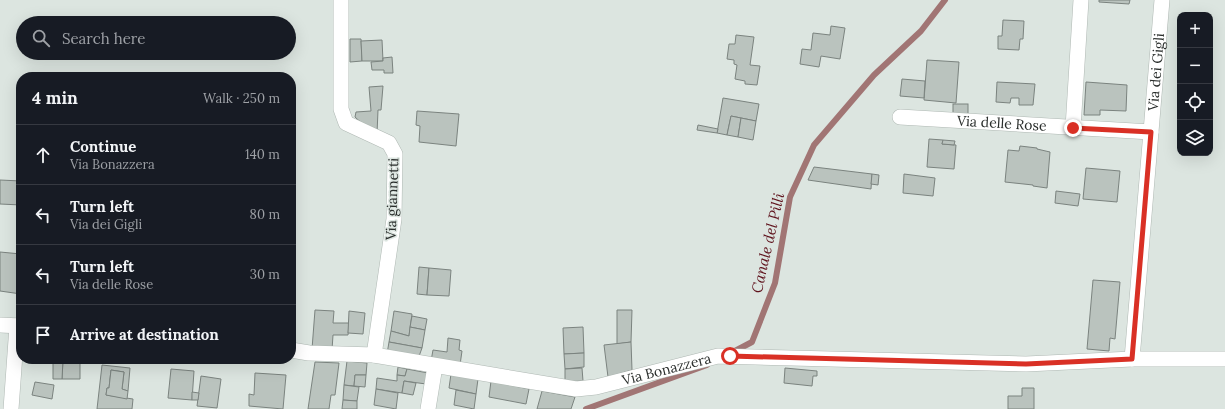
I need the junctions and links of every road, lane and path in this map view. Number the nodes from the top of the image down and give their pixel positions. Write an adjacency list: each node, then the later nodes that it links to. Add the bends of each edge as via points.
1 (341, 0): 10 (street, Via giannetti, via 342,109 346,123 389,143 395,154 394,219)
2 (1081, 0): 5 (street)
3 (1162, 0): 6 (street, Via dei Gigli)
4 (900, 117): 5 (street, Via delle Rose)
5 (1073, 128): 6 (street, Via delle Rose)
6 (1151, 132): 12 (street, Via dei Gigli)
7 (0, 325): 8 (street)
8 (16, 326)
9 (296, 351): 10 (street, Via Bonazzera)
10 (374, 355): 14 (street, Via Bonazzera)
11 (16, 357): 15 (street)
12 (1132, 359): 13 (street, Via Bonazzera); 14 (street, Via Bonazzera, via 1026,364 724,356 596,387 576,389)
13 (1225, 359)
14 (435, 366): 16 (street)
15 (11, 409)
16 (428, 409)

